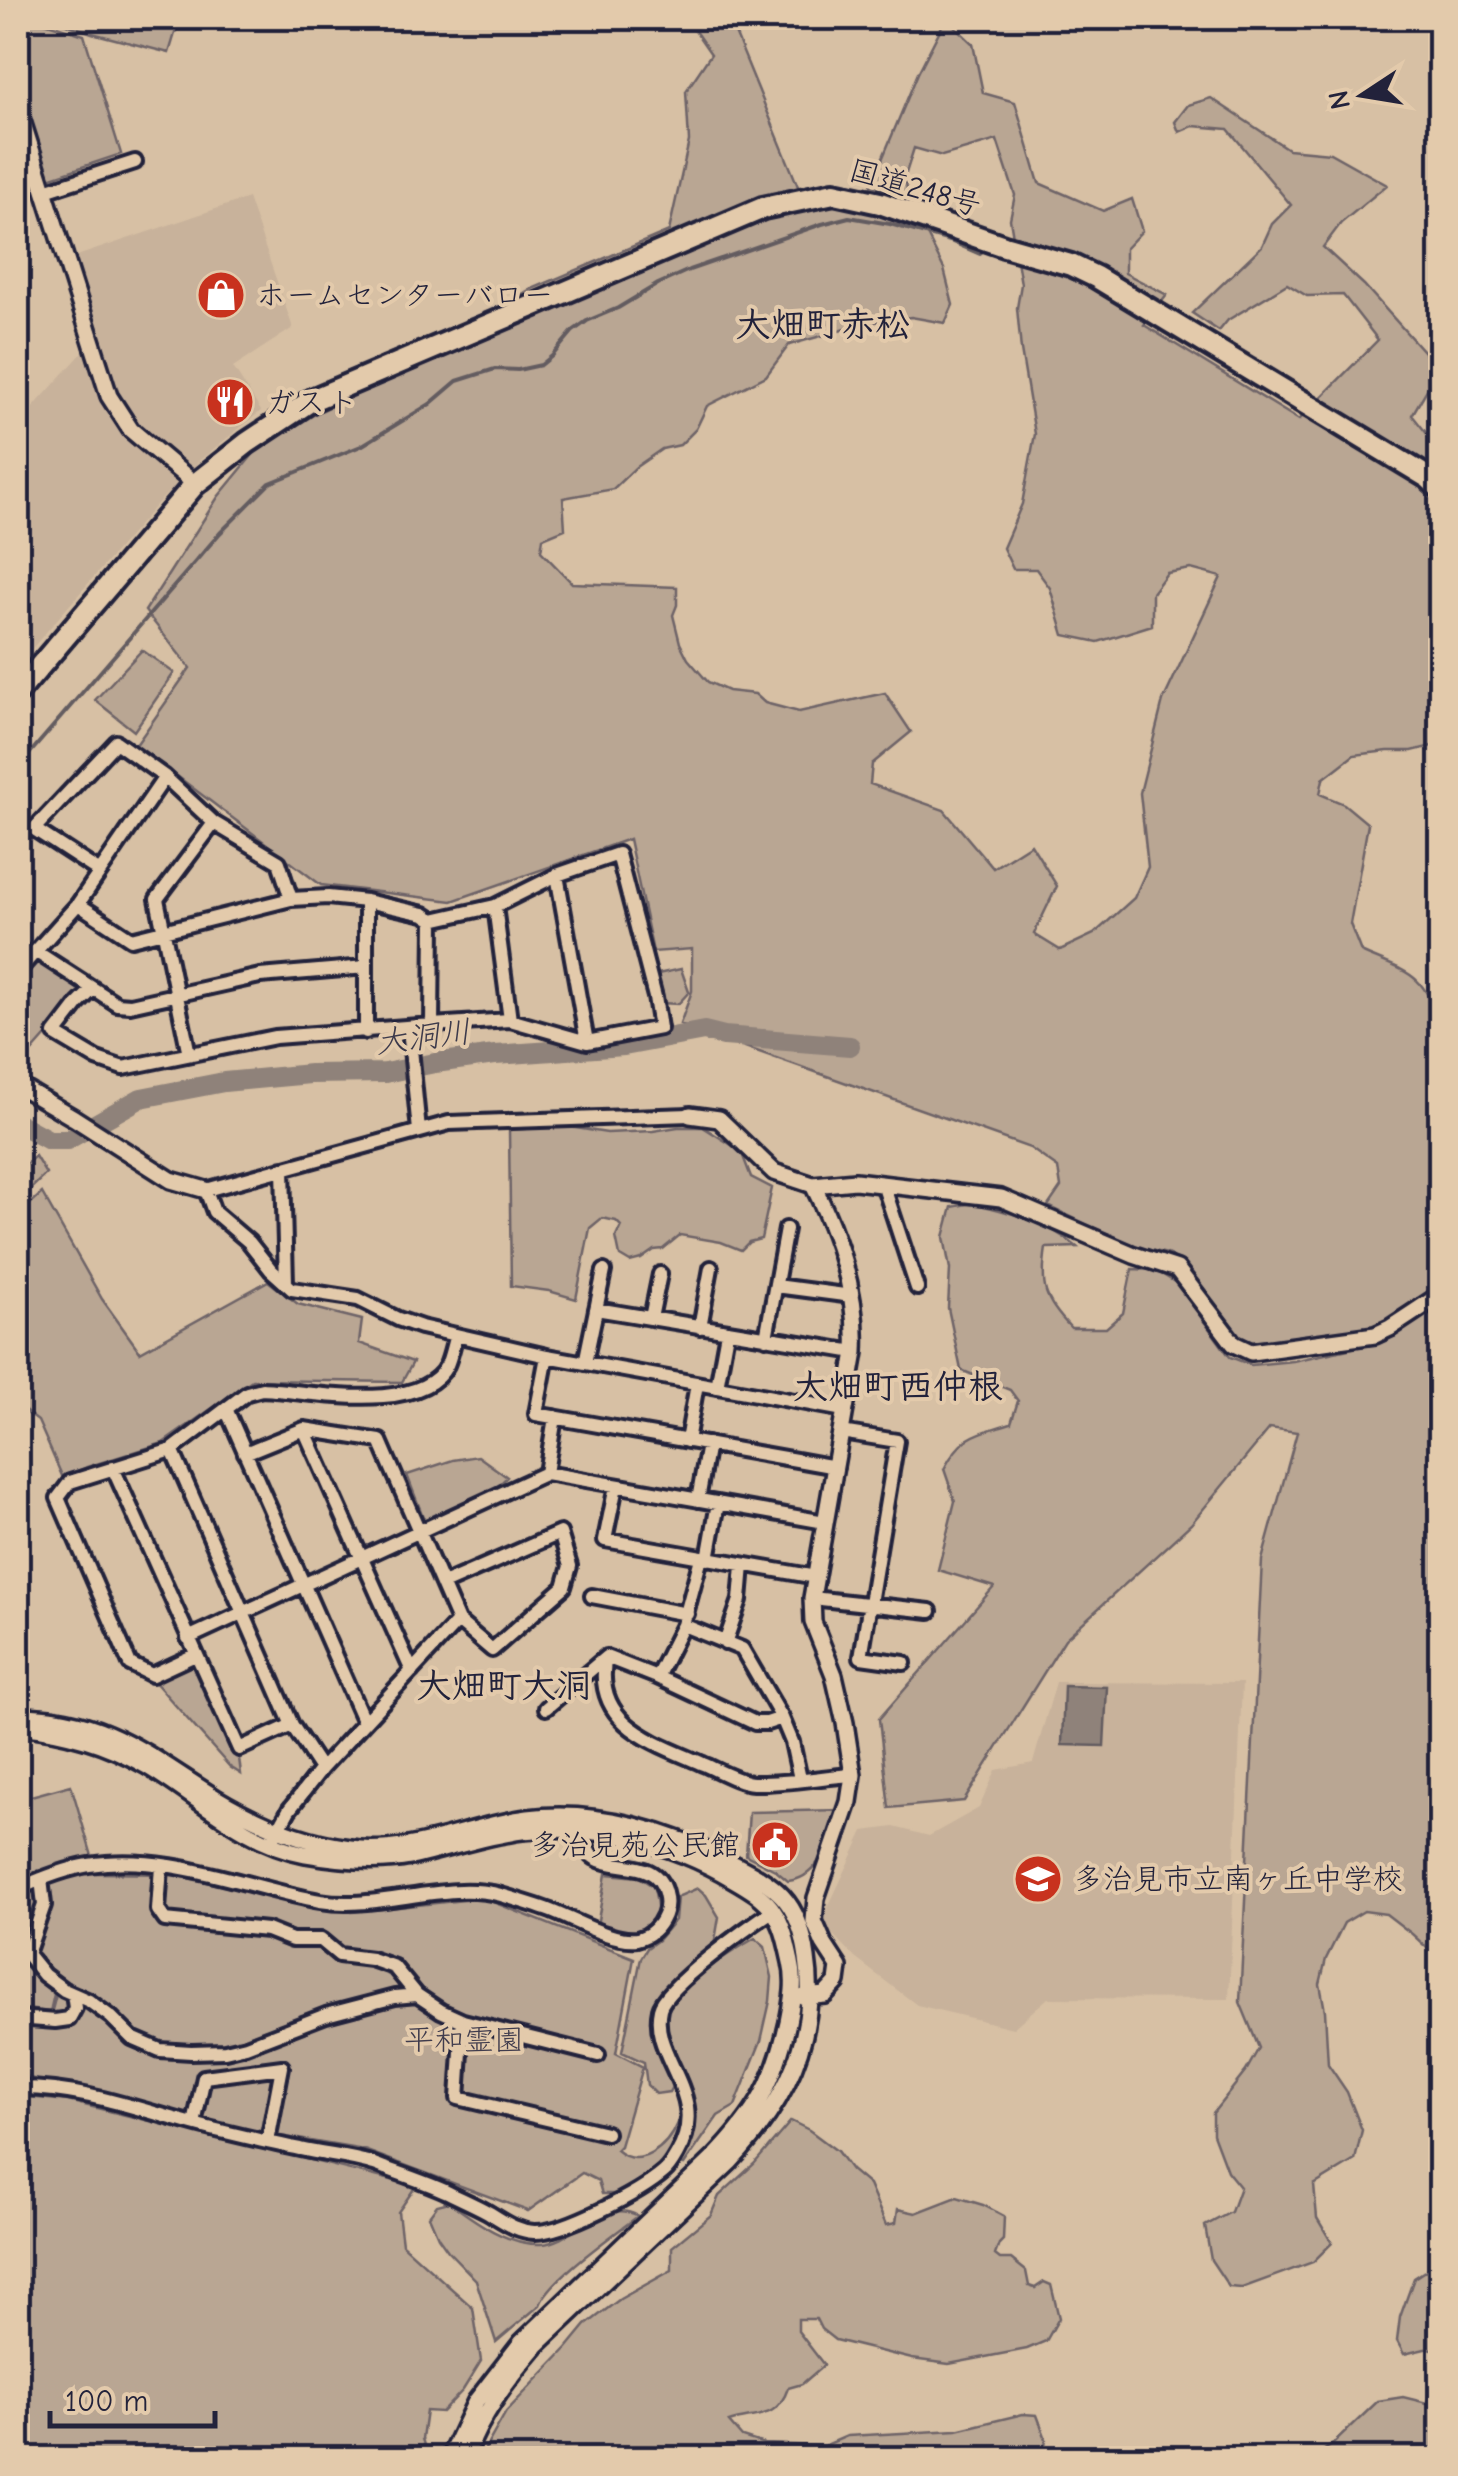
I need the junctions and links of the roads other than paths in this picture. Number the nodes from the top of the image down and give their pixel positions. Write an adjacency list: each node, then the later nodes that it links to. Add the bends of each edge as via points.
1 (18, 108): 3 (street)
2 (135, 162): 3 (street)
3 (45, 191): 4 (street, via 110,396 131,430)
4 (196, 484): 5 (highway, 国道248号, via 312,400 763,208 834,193 1071,264); 6 (highway, 国道248号)
5 (1440, 488)
6 (18, 692)
7 (165, 777): 8 (street); 9 (street); 9 (street, via 116,742 34,829)
8 (214, 823): 11 (street, via 279,862); 16 (street, via 157,899)
9 (100, 872): 13 (street)
10 (557, 876): 14 (street); 26 (street); 26 (street, via 618,854 656,997 660,1028)
11 (291, 899): 12 (street); 16 (street)
12 (366, 901): 15 (street); 18 (street)
13 (78, 904): 16 (street, via 131,938); 17 (street)
14 (494, 906): 15 (street); 22 (street)
15 (433, 920): 23 (street)
16 (163, 931): 21 (street)
17 (35, 951): 19 (street); 20 (street)
18 (366, 967): 21 (street, via 260,976); 25 (street)
19 (18, 972)
20 (93, 989): 21 (street, via 130,1005); 27 (street, via 55,1034 123,1068)
21 (176, 994): 27 (street)
22 (510, 1020): 23 (street); 26 (street)
23 (432, 1025): 24 (street)
24 (409, 1028): 25 (street); 30 (street)
25 (366, 1032): 27 (street, via 276,1037)
26 (586, 1042)
27 (189, 1054)
28 (18, 1086): 34 (street, via 171,1180)
29 (690, 1115): 30 (street, via 448,1123); 32 (street, via 719,1119 774,1172)
30 (419, 1131): 31 (street)
31 (283, 1168): 34 (street); 39 (street)
32 (814, 1184): 33 (street); 43 (street, via 840,1245)
33 (883, 1184): 41 (street); 42 (street, via 1001,1198 1172,1265 1234,1344 1251,1352 1375,1334)
34 (206, 1190): 39 (street, via 214,1212)
35 (786, 1229): 40 (street)
36 (712, 1268): 46 (street)
37 (604, 1272): 44 (street)
38 (660, 1274): 45 (street)
39 (286, 1284): 48 (street, via 358,1299)
40 (776, 1286): 43 (street); 49 (street)
41 (917, 1288)
42 (1440, 1295)
43 (852, 1296): 50 (street)
44 (596, 1308): 45 (street); 52 (street)
45 (651, 1318): 46 (street)
46 (700, 1327): 47 (street)
47 (727, 1332): 49 (street); 54 (street)
48 (456, 1335): 51 (street); 56 (street, via 446,1367 420,1389 358,1398 262,1389)
49 (766, 1338): 50 (street)
50 (855, 1352): 55 (street)
51 (546, 1356): 52 (street); 57 (street, via 536,1414)
52 (585, 1363): 53 (street)
53 (697, 1384): 54 (street); 60 (street)
54 (717, 1387): 55 (street)
55 (844, 1410): 59 (street)
56 (227, 1411): 62 (street); 63 (street)
57 (555, 1417): 60 (street); 66 (street)
58 (304, 1429): 63 (street); 71 (street, via 380,1441); 72 (street)
59 (841, 1432): 64 (street); 80 (street, via 897,1441)
60 (687, 1441): 61 (street)
61 (708, 1444): 64 (street); 68 (street)
62 (172, 1450): 65 (street); 82 (street)
63 (245, 1453): 76 (street)
64 (836, 1467): 70 (street)
65 (113, 1468): 85 (street); 87 (street, via 70,1482 58,1498 130,1664 152,1675)
66 (546, 1474): 67 (street); 71 (street)
67 (616, 1486): 68 (street); 73 (street, via 605,1540)
68 (698, 1500): 69 (street)
69 (718, 1504): 70 (street); 73 (street)
70 (825, 1522): 75 (street)
71 (421, 1532): 72 (street); 77 (street)
72 (362, 1558): 76 (street); 90 (street)
73 (705, 1559): 74 (street); 83 (street)
74 (742, 1565): 75 (street); 86 (street, via 740,1600)
75 (816, 1577): 79 (street)
76 (303, 1584): 82 (street); 95 (street)
77 (443, 1584): 84 (street); 84 (street, via 560,1533 570,1566 564,1586 492,1650)
78 (592, 1596): 83 (street)
79 (812, 1598): 80 (street); 99 (street)
80 (870, 1604): 81 (street); 89 (street, via 861,1658)
81 (930, 1610)
82 (242, 1612): 85 (street); 96 (street)
83 (685, 1619): 86 (street); 91 (street)
84 (458, 1622): 90 (street)
85 (188, 1638): 87 (street)
86 (725, 1643): 94 (street, via 742,1649)
87 (196, 1656): 96 (street, via 239,1749)
88 (606, 1657): 91 (street); 92 (street); 100 (street, via 607,1694 628,1729 750,1783)
89 (904, 1663)
90 (412, 1672): 95 (street)
91 (656, 1677): 94 (street, via 755,1723)
92 (546, 1708)
93 (18, 1716): 102 (street, via 109,1732)
94 (782, 1718): 100 (street)
95 (364, 1722): 98 (street)
96 (292, 1724): 98 (street)
97 (18, 1726): 102 (street, via 102,1743 225,1820)
98 (320, 1769): 102 (street)
99 (853, 1775): 100 (street); 109 (street, via 814,1921 839,1967 838,1982 824,1995)
100 (800, 1779)
101 (584, 1831): 102 (street, via 524,1831 372,1861 302,1854); 103 (street, via 595,1858 657,1876 666,1910 657,1929 639,1938 615,1937 474,1890 351,1904); 106 (street, via 683,1854 748,1888)
102 (274, 1836): 109 (street, via 380,1849 532,1817 624,1823 691,1844 781,1895 804,1938)
103 (160, 1866): 104 (street, via 89,1865); 108 (street, via 158,1910 165,1920 321,1940 340,1954 394,1967)
104 (41, 1878): 105 (street); 107 (street, via 44,1905 27,1954)
105 (18, 1889)
106 (774, 1910): 109 (street); 116 (street, via 732,1938 660,2006 661,2037 685,2096 684,2142 669,2168 619,2202 557,2229 525,2231 369,2162)
107 (73, 1994): 108 (street, via 132,2038 160,2050 192,2052 246,2046 326,2014); 110 (street, via 69,2019)
108 (417, 1995): 111 (street)
109 (802, 1998): 117 (street, via 774,2077 741,2130 521,2342 476,2402); 118 (street, via 801,2047 758,2132 537,2345 491,2404)
110 (18, 2018)
111 (463, 2021): 112 (street); 115 (street, via 458,2098)
112 (598, 2054)
113 (18, 2088): 114 (street)
114 (194, 2124): 116 (street); 116 (street, via 204,2077 282,2068)
115 (606, 2133)
116 (268, 2141)
117 (450, 2458)
118 (466, 2458)

